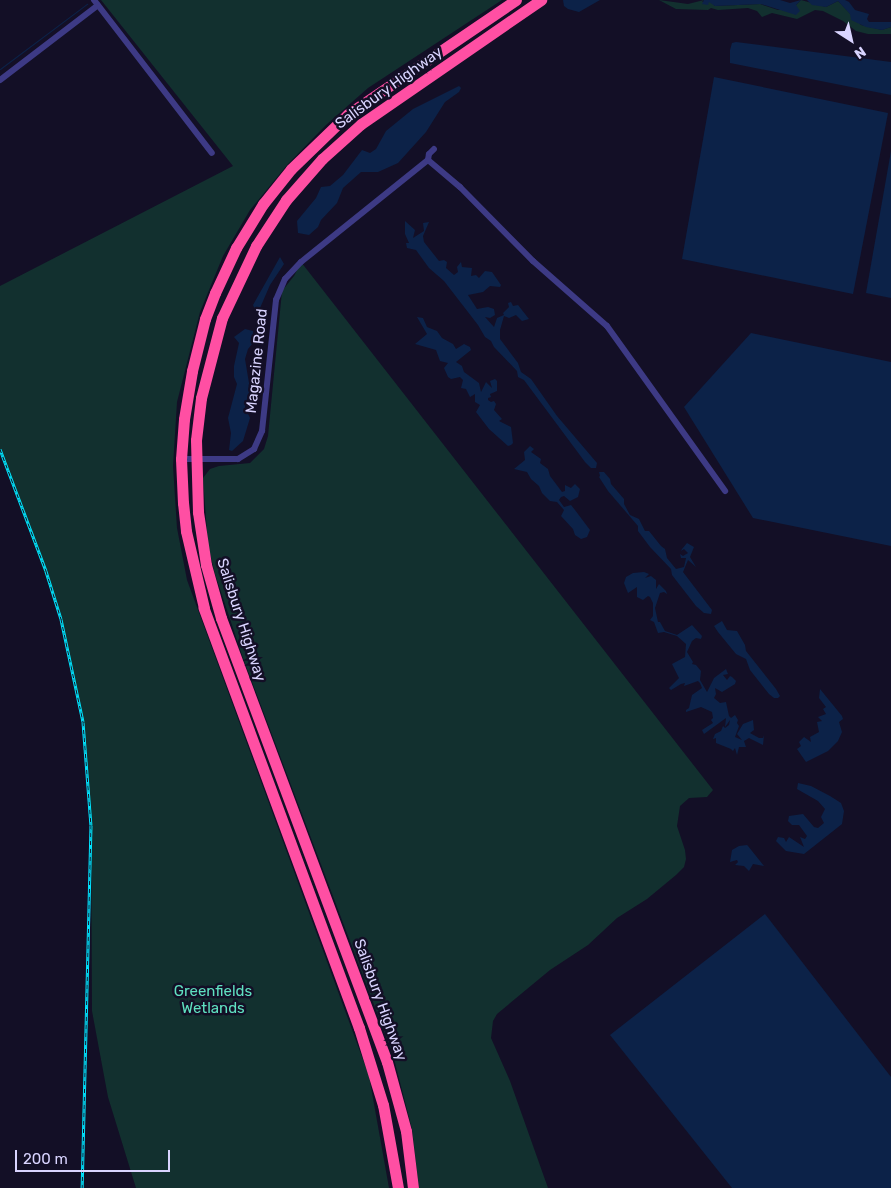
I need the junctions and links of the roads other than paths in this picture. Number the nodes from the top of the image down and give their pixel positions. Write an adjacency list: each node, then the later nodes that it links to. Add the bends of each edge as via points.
1 (516, 0): 8 (highway, Salisbury Highway, via 348,114 291,169 263,204 224,270 205,319 185,410)
2 (541, 0): 9 (highway, Salisbury Highway, via 362,124 322,159 286,200 256,246 222,318 201,398)
3 (96, 2): 4 (street); 6 (street)
4 (0, 80)
5 (434, 149): 7 (street, Magazine Road)
6 (212, 152)
7 (428, 160): 9 (street, Magazine Road, via 301,262 285,279 276,300 262,431 254,449 238,459); 10 (street, via 460,187 533,261 607,326)
8 (181, 459): 9 (street, Magazine Road); 11 (highway, Salisbury Highway, via 186,532 204,608 360,1028 383,1105)
9 (195, 459): 12 (highway, Salisbury Highway, via 206,565 221,618 387,1062 406,1131)
10 (726, 491)
11 (398, 1188)
12 (413, 1188)

